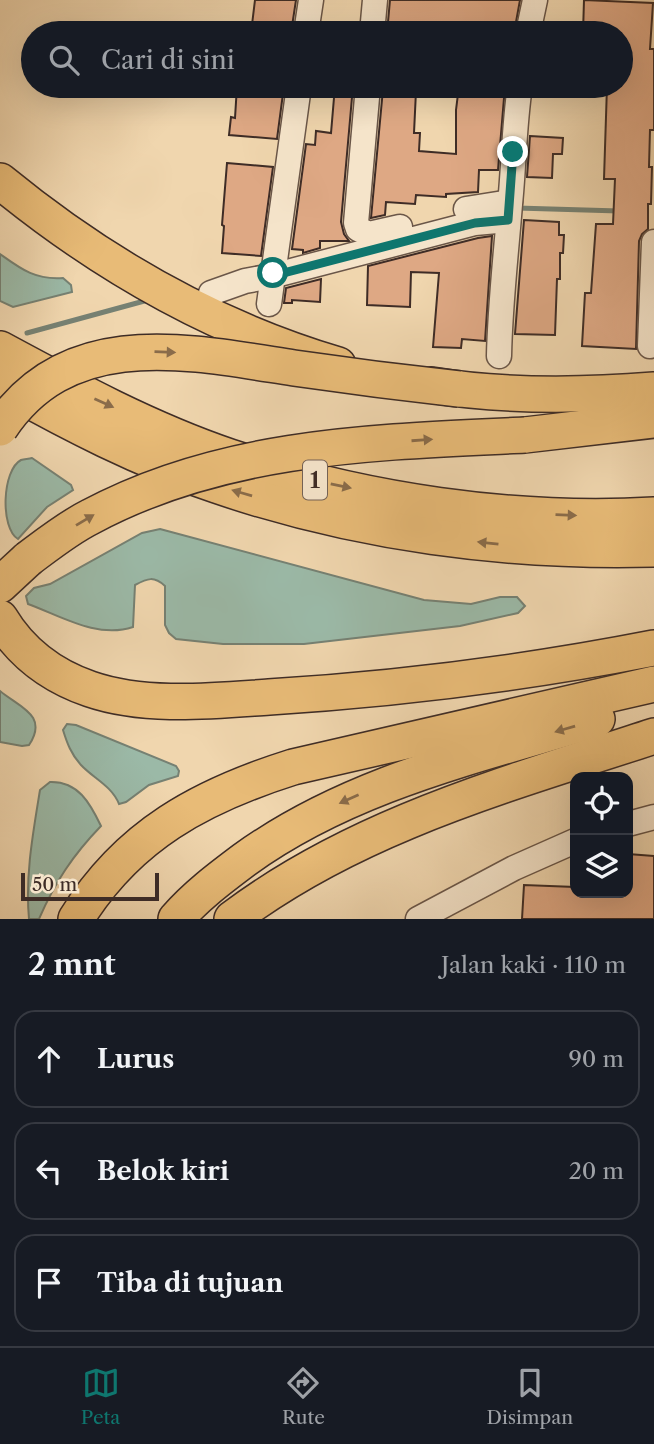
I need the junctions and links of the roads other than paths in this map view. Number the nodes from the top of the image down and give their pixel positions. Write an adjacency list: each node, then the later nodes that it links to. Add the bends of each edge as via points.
1 (311, 0): 4 (street)
2 (375, 0): 5 (street)
3 (536, 0): 6 (street)
4 (308, 21)
5 (373, 21)
6 (531, 21)
7 (297, 98): 13 (street)
8 (367, 98): 11 (street, via 358,229 377,233 472,208)
9 (518, 98): 11 (street)
10 (0, 181): 20 (highway, bridge, via 71,236 159,290 282,346 375,374)
11 (509, 211): 13 (street, via 475,223); 18 (street)
12 (654, 242): 16 (street)
13 (273, 269): 14 (street); 15 (street)
14 (211, 293)
15 (269, 304)
16 (650, 346)
17 (0, 349): 26 (highway, 1, one-way to 26, via 85,395 170,433 230,457 324,482 494,512)
18 (499, 356)
19 (0, 384): 27 (highway, 1, one-way to 19, via 568,549 461,541 296,508 216,485 147,458)
20 (458, 389): 21 (highway, via 517,394); 23 (highway, one-way to 20, bridge, via 19,404 59,373 102,356 131,352 195,354)
21 (654, 390)
22 (654, 419): 25 (highway)
23 (0, 428)
24 (654, 431): 25 (highway)
25 (525, 435): 28 (highway, one-way to 25, bridge, via 87,518 159,484 207,470 328,448)
26 (654, 515)
27 (654, 549)
28 (0, 585)
29 (0, 618): 30 (highway, via 24,650 44,667 91,690 142,699 242,699 367,690 494,676)
30 (654, 648)
31 (654, 684): 37 (highway, via 293,767 235,787 190,809 131,852)
32 (654, 703): 38 (highway, one-way to 38, via 433,768 344,801 261,848)
33 (654, 736): 39 (highway, via 469,797 366,838 290,879)
34 (654, 817): 35 (street)
35 (633, 823)
36 (570, 843): 40 (street)
37 (76, 919)
38 (176, 919)
39 (232, 919)
40 (418, 919)

